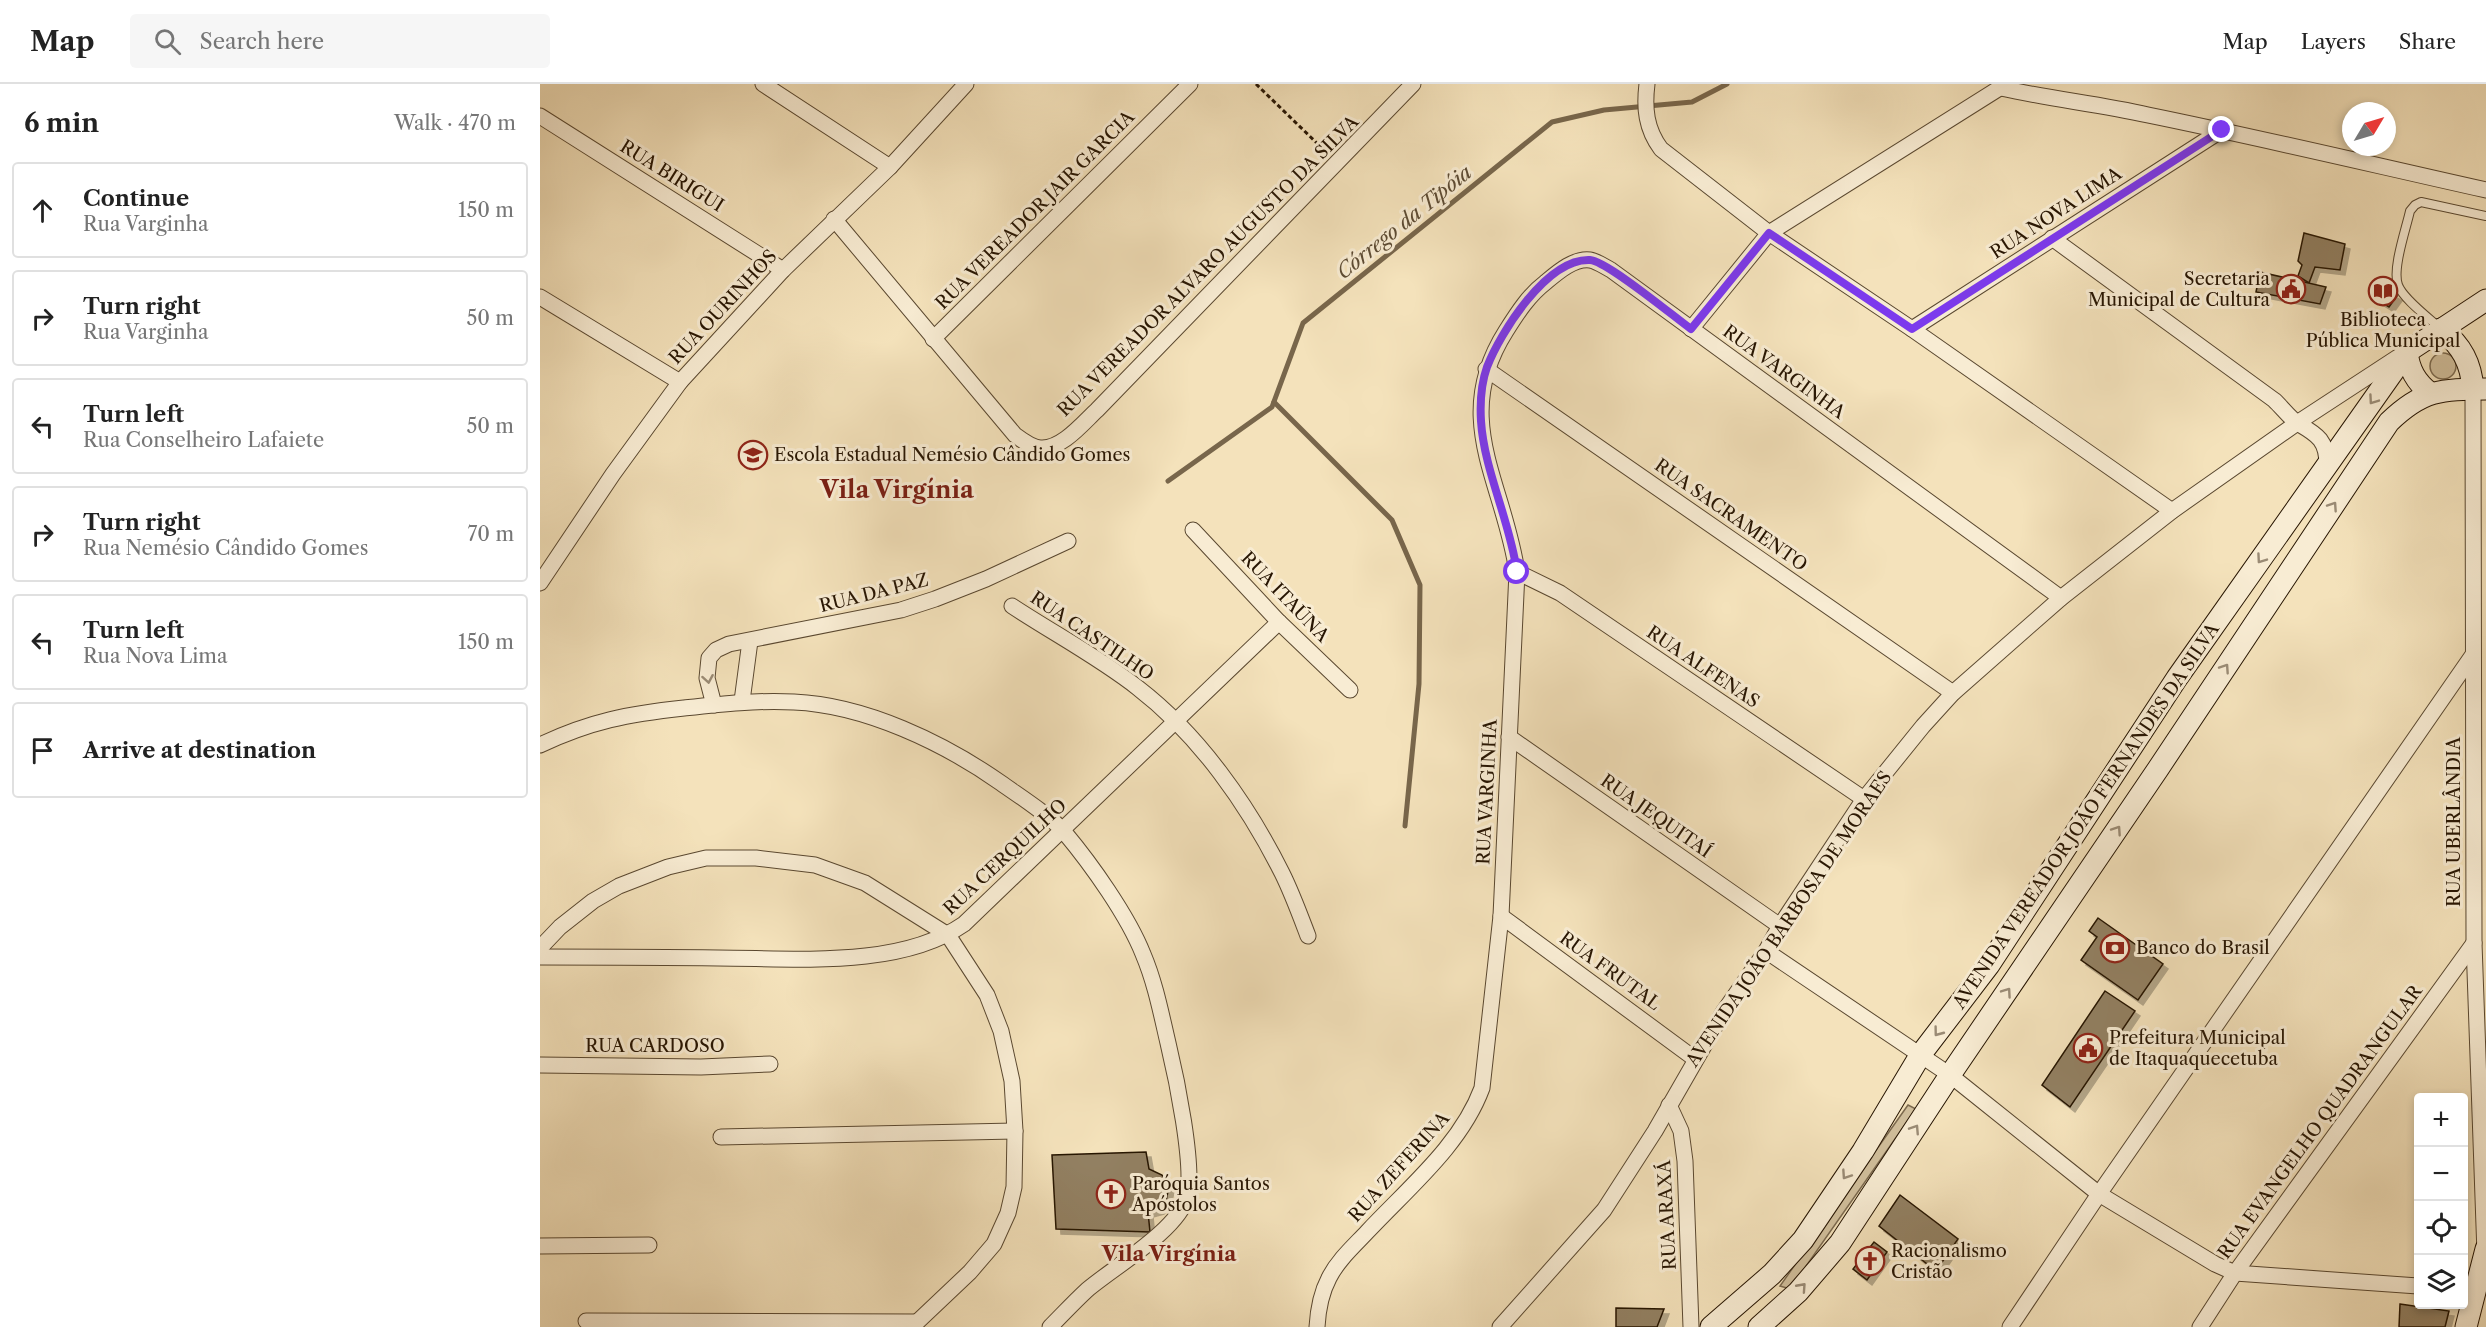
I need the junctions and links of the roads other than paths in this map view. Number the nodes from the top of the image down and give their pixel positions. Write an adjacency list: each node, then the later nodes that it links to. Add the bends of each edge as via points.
1 (763, 84): 9 (street)
2 (966, 84): 9 (street, RUA OURINHOS)
3 (1190, 84): 21 (street, RUA VEREADOR JAIR GARCIA)
4 (1413, 84): 21 (street, RUA VEREADOR ALVARO AUGUSTO DA SILVA, via 1097,410 1060,443 1042,449 1015,435)
5 (2003, 86): 8 (street, via 2035,96); 13 (street)
6 (1646, 89): 13 (street, via 1647,124 1660,149)
7 (540, 116): 15 (street, RUA BIRIGUI)
8 (2222, 130): 10 (street); 14 (street, RUA NOVA LIMA)
9 (890, 167): 12 (street, RUA OURINHOS)
10 (2486, 190)
11 (2486, 216): 20 (lane, via 2432,202 2421,202 2410,211 2396,275 2398,286)
12 (834, 219): 15 (street, RUA OURINHOS); 21 (street, RUA VEREADOR ALVARO AUGUSTO DA SILVA)
13 (1769, 233): 18 (street); 19 (street)
14 (2052, 238): 19 (street, RUA NOVA LIMA); 27 (street, via 2274,400)
15 (783, 270): 24 (street, RUA OURINHOS)
16 (540, 297): 24 (street)
17 (2486, 300): 20 (main road, AVENIDA JOÃO BARBOSA DE MORAES)
18 (1691, 329): 23 (street, RUA VARGINHA, via 1611,270 1591,260 1576,262 1533,293 1499,342); 34 (street, RUA VARGINHA)
19 (1912, 329): 29 (street)
20 (2442, 329): 22 (main road, AVENIDA JOÃO BARBOSA DE MORAES); 25 (main road, via 2462,349)
21 (933, 339)
22 (2407, 352): 26 (main road, via 2411,371); 27 (street, AVENIDA JOÃO BARBOSA DE MORAES); 28 (main road, AVENIDA VEREADOR JOÃO FERNANDES DA SILVA, one-way to 28)
23 (1486, 369): 32 (street, RUA VARGINHA, via 1480,400 1481,424); 40 (street, RUA SACRAMENTO)
24 (680, 382): 33 (street, RUA OURINHOS)
25 (2480, 389): 26 (main road, AVENIDA VEREADOR JOÃO FERNANDES DA SILVA); 38 (street, RUA UBERLÂNDIA)
26 (2430, 393): 47 (main road, AVENIDA VEREADOR JOÃO FERNANDES DA SILVA, one-way to 26, via 2389,422)
27 (2297, 423): 28 (street, via 2317,434 2327,454); 29 (street, AVENIDA JOÃO BARBOSA DE MORAES)
28 (2327, 465): 46 (main road, AVENIDA VEREADOR JOÃO FERNANDES DA SILVA, one-way to 46)
29 (2172, 511): 34 (street, AVENIDA JOÃO BARBOSA DE MORAES)
30 (1193, 530): 36 (street, RUA ITAÚNA)
31 (1068, 541): 37 (street, RUA DA PAZ, via 986,579 901,610)
32 (1517, 572): 44 (street, RUA VARGINHA); 48 (street, RUA ALFENAS, via 1560,593)
33 (540, 583)
34 (2061, 598): 40 (street, AVENIDA JOÃO BARBOSA DE MORAES)
35 (1012, 606): 43 (street, RUA CASTILHO, via 1138,688)
36 (1279, 622): 39 (street, RUA ITAÚNA); 43 (street, RUA CERQUILHO)
37 (750, 641): 41 (street); 42 (street, RUA DA PAZ, one-way to 42, via 729,644 709,658 707,678)
38 (2472, 656): 54 (street, RUA UBERLÂNDIA); 67 (street)
39 (1350, 690)
40 (1953, 693): 48 (street, AVENIDA JOÃO BARBOSA DE MORAES)
41 (742, 701): 42 (street); 49 (street, via 828,706 888,723 968,760)
42 (714, 705): 45 (street, via 627,714 574,729)
43 (1176, 722): 49 (street, RUA CERQUILHO); 53 (street, RUA CASTILHO, via 1234,793 1282,874)
44 (1509, 737): 50 (street, RUA VARGINHA); 51 (street, RUA JEQUITAÍ)
45 (540, 745)
46 (2133, 747): 47 (main road); 58 (main road, AVENIDA VEREADOR JOÃO FERNANDES DA SILVA, one-way to 58, via 1989,965)
47 (2158, 769): 62 (main road, AVENIDA VEREADOR JOÃO FERNANDES DA SILVA, one-way to 47)
48 (1864, 799): 51 (street, AVENIDA JOÃO BARBOSA DE MORAES)
49 (1063, 831): 52 (street, RUA CERQUILHO); 76 (street, via 1117,906 1143,954 1176,1074 1189,1171 1187,1197 1176,1220 1086,1291)
50 (1501, 916): 59 (street, RUA FRUTAL); 77 (street, RUA ZEFERINA, via 1482,1088 1473,1111 1455,1138 1329,1277 1318,1307)
51 (1780, 926): 56 (street, AVENIDA JOÃO BARBOSA DE MORAES)
52 (948, 935): 55 (street, via 865,883 814,865 756,858 706,858 668,867 619,886 560,927); 57 (street, RUA CERQUILHO, via 906,950 845,956); 64 (street, via 987,995 1001,1031 1012,1081)
53 (1308, 936)
54 (2474, 943): 66 (street, RUA UBERLÂNDIA); 71 (street, RUA EVANGELHO QUADRANGULAR)
55 (540, 948)
56 (1766, 951): 58 (street); 59 (street, AVENIDA JOÃO BARBOSA DE MORAES)
57 (540, 957)
58 (1921, 1054): 62 (street); 80 (main road, AVENIDA VEREADOR JOÃO FERNANDES DA SILVA, one-way to 80, via 1803,1240 1772,1274)
59 (1695, 1059): 63 (street, AVENIDA JOÃO BARBOSA DE MORAES)
60 (770, 1064): 61 (street, RUA CARDOSO)
61 (540, 1065)
62 (1950, 1074): 67 (street); 81 (main road, AVENIDA VEREADOR JOÃO FERNANDES DA SILVA, one-way to 62, via 1798,1292 1840,1243)
63 (1669, 1105): 78 (street, AVENIDA JOÃO BARBOSA DE MORAES, via 1604,1210); 79 (street, RUA ARAXÁ, via 1681,1131 1685,1161)
64 (1015, 1131): 65 (street); 75 (street, via 1014,1187 1008,1214 994,1244)
65 (721, 1137)
66 (2484, 1179): 70 (street, RUA UBERLÂNDIA)
67 (2099, 1194): 71 (street); 82 (street)
68 (648, 1245): 69 (street)
69 (540, 1246)
70 (2485, 1251): 73 (main road)
71 (2235, 1273): 72 (street); 83 (street, RUA EVANGELHO QUADRANGULAR)
72 (2414, 1286)
73 (2469, 1289): 84 (main road)
74 (586, 1321): 75 (street)
75 (915, 1325)
76 (1050, 1327)
77 (1317, 1327)
78 (1500, 1327)
79 (1691, 1327)
80 (1711, 1327)
81 (1759, 1327)
82 (2010, 1327)
83 (2200, 1327)
84 (2466, 1327)

